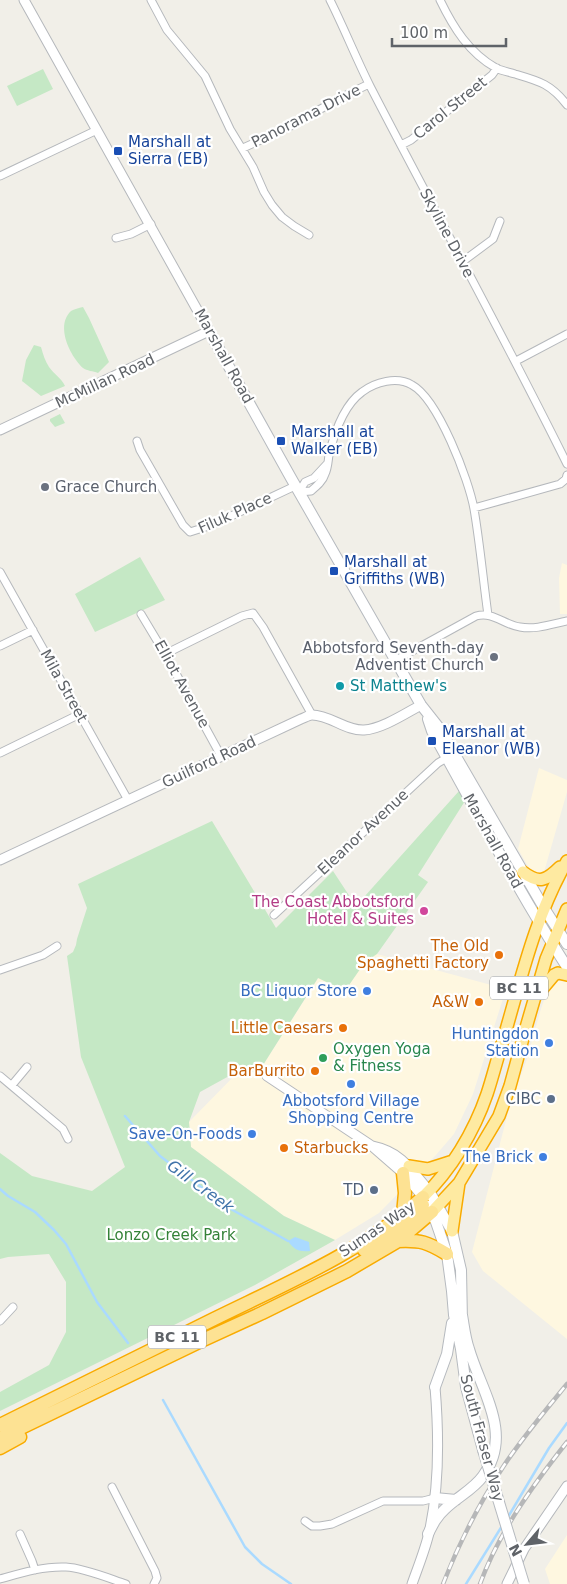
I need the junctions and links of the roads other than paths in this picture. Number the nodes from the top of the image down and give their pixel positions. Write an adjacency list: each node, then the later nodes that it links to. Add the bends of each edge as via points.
1 (24, 0): 8 (street, Marshall Road)
2 (151, 0): 10 (street, Panorama Drive, via 167,30 205,76)
3 (330, 0): 6 (street, Skyline Drive)
4 (440, 0): 5 (street, via 461,38)
5 (497, 68): 7 (street, via 552,88); 9 (street, Carol Street)
6 (369, 84): 9 (street, Skyline Drive); 10 (street, Panorama Drive)
7 (567, 104)
8 (97, 130): 11 (street); 13 (street, Marshall Road)
9 (401, 145): 16 (street, Skyline Drive)
10 (242, 148): 14 (street, Panorama Drive, via 272,205 282,217)
11 (0, 176)
12 (500, 221): 16 (street, via 493,239)
13 (150, 224): 15 (street); 17 (street, Marshall Road)
14 (309, 235)
15 (116, 238)
16 (462, 262): 19 (street, Skyline Drive)
17 (209, 331): 20 (street, McMillan Road); 24 (main road, Marshall Road)
18 (567, 334): 19 (street)
19 (516, 361): 22 (street, Skyline Drive)
20 (0, 430)
21 (137, 441): 24 (street, Filuk Place, via 180,521 190,532)
22 (567, 464)
23 (567, 475): 25 (street, via 560,484)
24 (297, 489): 25 (street, via 327,464 336,432 354,400 376,384 400,380 422,392 434,409 462,468); 33 (main road, Marshall Road)
25 (474, 508): 28 (street)
26 (0, 572): 30 (street, Mila Street)
27 (141, 614): 32 (street, Elliot Avenue)
28 (488, 614): 29 (street, via 513,625 530,628); 33 (street, via 476,616)
29 (567, 621)
30 (33, 630): 31 (street); 35 (street, Mila Street)
31 (0, 646)
32 (165, 654): 36 (street, via 253,613); 38 (street, Elliot Avenue)
33 (396, 660): 34 (main road, Marshall Road)
34 (423, 708): 36 (street, via 364,730); 39 (main road, Marshall Road, via 432,731)
35 (80, 714): 37 (street); 40 (street, Mila Street)
36 (312, 715): 38 (street, Guilford Road)
37 (0, 753)
38 (222, 756): 40 (street, Guilford Road)
39 (451, 756): 43 (main road, Marshall Road); 46 (street, Eleanor Avenue, via 438,763); 47 (main road, Marshall Road, via 510,873)
40 (128, 800): 41 (street, Guilford Road)
41 (0, 860)
42 (567, 861): 43 (highway, via 552,876 540,880); 44 (highway, Sumas Way / BC 11)
43 (523, 872): 44 (main road, Marshall Road)
44 (544, 908): 47 (highway, Sumas Way / BC 11); 48 (main road, Marshall Road)
45 (567, 910): 48 (highway, Sumas Way / BC 11)
46 (274, 915)
47 (539, 922): 49 (main road, Marshall Road); 61 (highway, Sumas Way / BC 11, via 487,1095)
48 (558, 931): 49 (highway, Sumas Way / BC 11); 50 (main road, Marshall Road)
49 (553, 944): 52 (main road, Marshall Road); 55 (highway, Sumas Way / BC 11)
50 (567, 944)
51 (57, 946): 53 (street, via 43,955)
52 (567, 967)
53 (0, 970)
54 (567, 975): 55 (highway, via 554,975)
55 (535, 997): 63 (highway, Sumas Way / BC 11, via 499,1116)
56 (27, 1067): 59 (street)
57 (0, 1076): 59 (street)
58 (267, 1076): 62 (street, South Fraser Way)
59 (12, 1085): 60 (street, via 63,1129)
60 (68, 1139)
61 (453, 1161): 62 (highway); 64 (highway, Sumas Way / BC 11)
62 (406, 1170): 64 (street, South Fraser Way); 65 (highway)
63 (459, 1184): 64 (highway, Sumas Way / BC 11); 66 (highway)
64 (429, 1202): 65 (highway, Sumas Way / BC 11); 66 (main road, South Fraser Way); 67 (highway, Sumas Way / BC 11); 68 (main road, South Fraser Way); 70 (highway, via 385,1238)
65 (403, 1214): 75 (highway, Sumas Way / BC 11, via 366,1240 289,1282)
66 (452, 1230): 71 (main road, South Fraser Way, via 462,1270)
67 (398, 1241): 68 (highway, via 424,1242); 70 (highway, Sumas Way / BC 11)
68 (447, 1254): 71 (main road, South Fraser Way)
69 (13, 1307): 72 (street)
70 (262, 1313): 73 (highway, Sumas Way / BC 11)
71 (458, 1315): 74 (main road); 83 (main road, via 495,1422 497,1438 493,1458 483,1477); 93 (main road, South Fraser Way, bridge, via 466,1387)
72 (0, 1320)
73 (184, 1350): 78 (highway, Sumas Way / BC 11); 79 (highway)
74 (435, 1387): 82 (street, via 438,1458)
75 (54, 1399): 76 (highway); 77 (highway, Sumas Way / BC 11)
76 (0, 1420)
77 (0, 1425)
78 (0, 1438)
79 (0, 1448)
80 (567, 1486): 92 (street, via 524,1549)
81 (112, 1487): 90 (street, via 155,1571 157,1578)
82 (435, 1498): 83 (main road); 84 (street, via 383,1501 332,1524 312,1526); 86 (street)
83 (456, 1500): 86 (main road, via 435,1520)
84 (306, 1521)
85 (20, 1534): 87 (street)
86 (428, 1534): 91 (street)
87 (34, 1570): 88 (street); 89 (street, via 75,1568)
88 (0, 1579)
89 (126, 1584)
90 (154, 1584)
91 (412, 1584)
92 (507, 1584)
93 (524, 1584)

